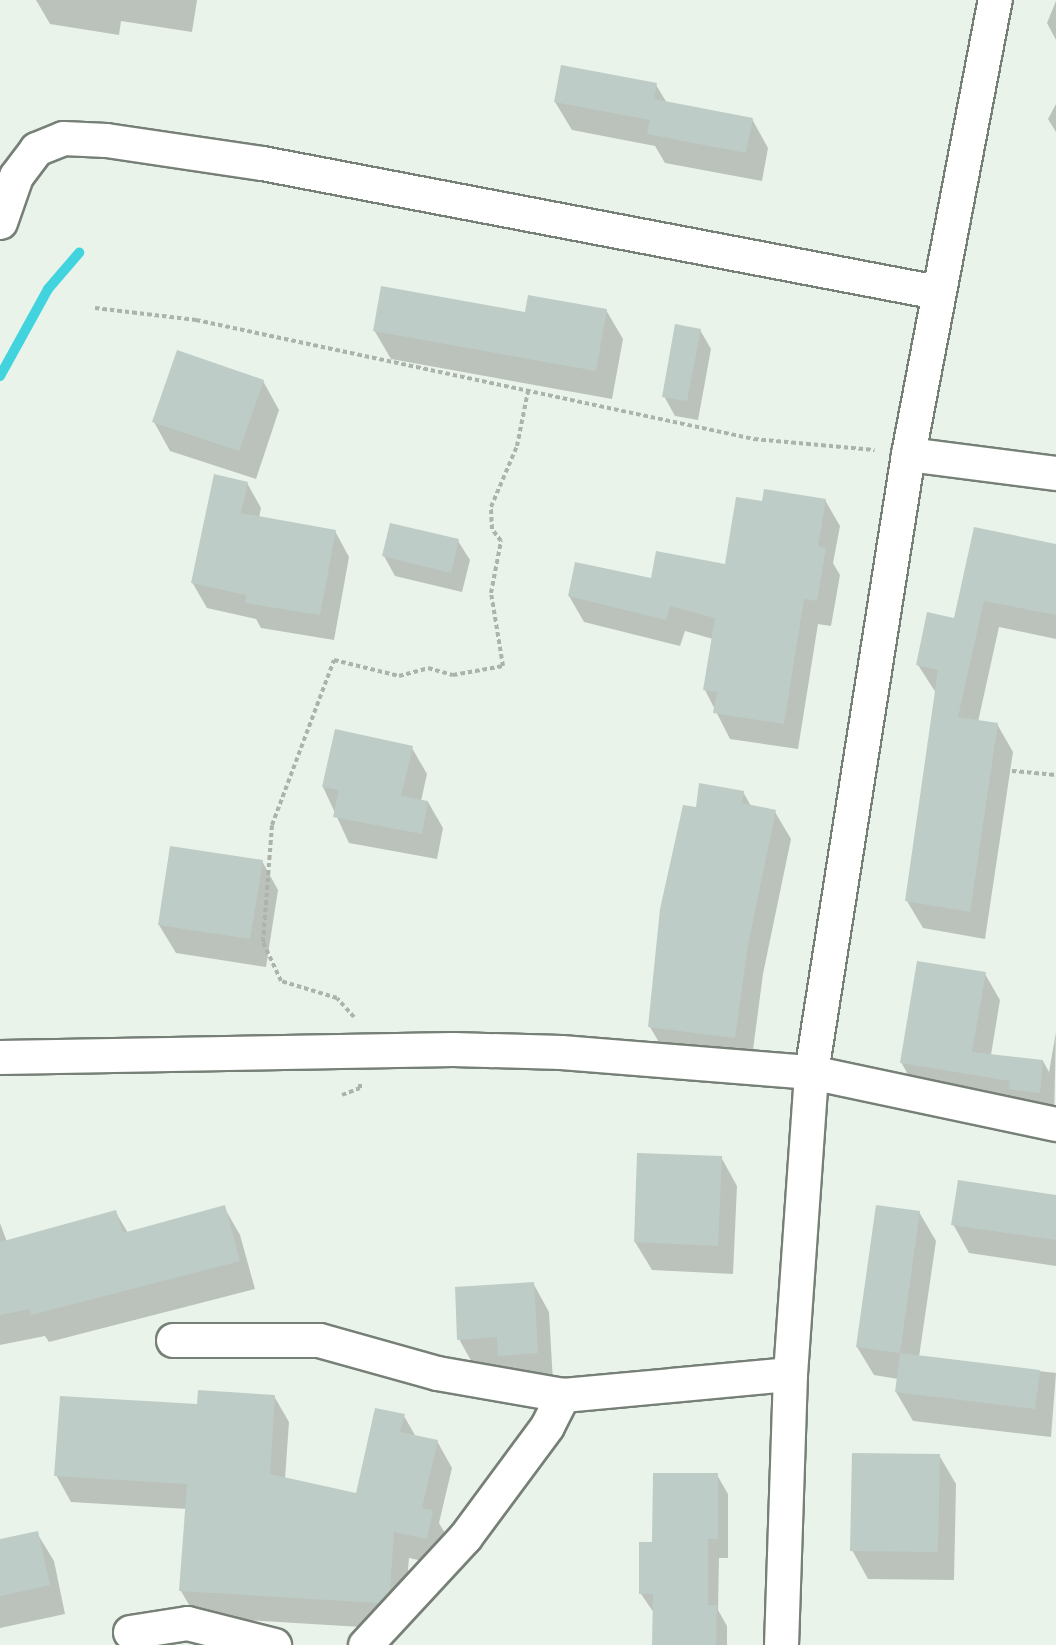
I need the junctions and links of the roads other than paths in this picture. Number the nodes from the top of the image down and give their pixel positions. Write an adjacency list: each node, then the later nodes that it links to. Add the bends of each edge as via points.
1 (995, 0): 3 (street)
2 (1007, 0): 3 (street)
3 (990, 45): 5 (street)
4 (0, 222): 5 (street, via 16,176 36,149 63,138 106,140 262,163)
5 (937, 292): 6 (street)
6 (908, 454): 7 (street); 9 (street)
7 (1056, 473)
8 (0, 1057): 9 (street, via 356,1050 561,1052)
9 (811, 1072): 10 (street); 12 (street)
10 (1056, 1124)
11 (173, 1340): 13 (street, via 319,1340 437,1373)
12 (790, 1374): 13 (street); 17 (street)
13 (563, 1395): 16 (street, via 547,1426 465,1537)
14 (130, 1632): 15 (street, via 187,1623)
15 (274, 1645)
16 (365, 1645)
17 (781, 1645)

